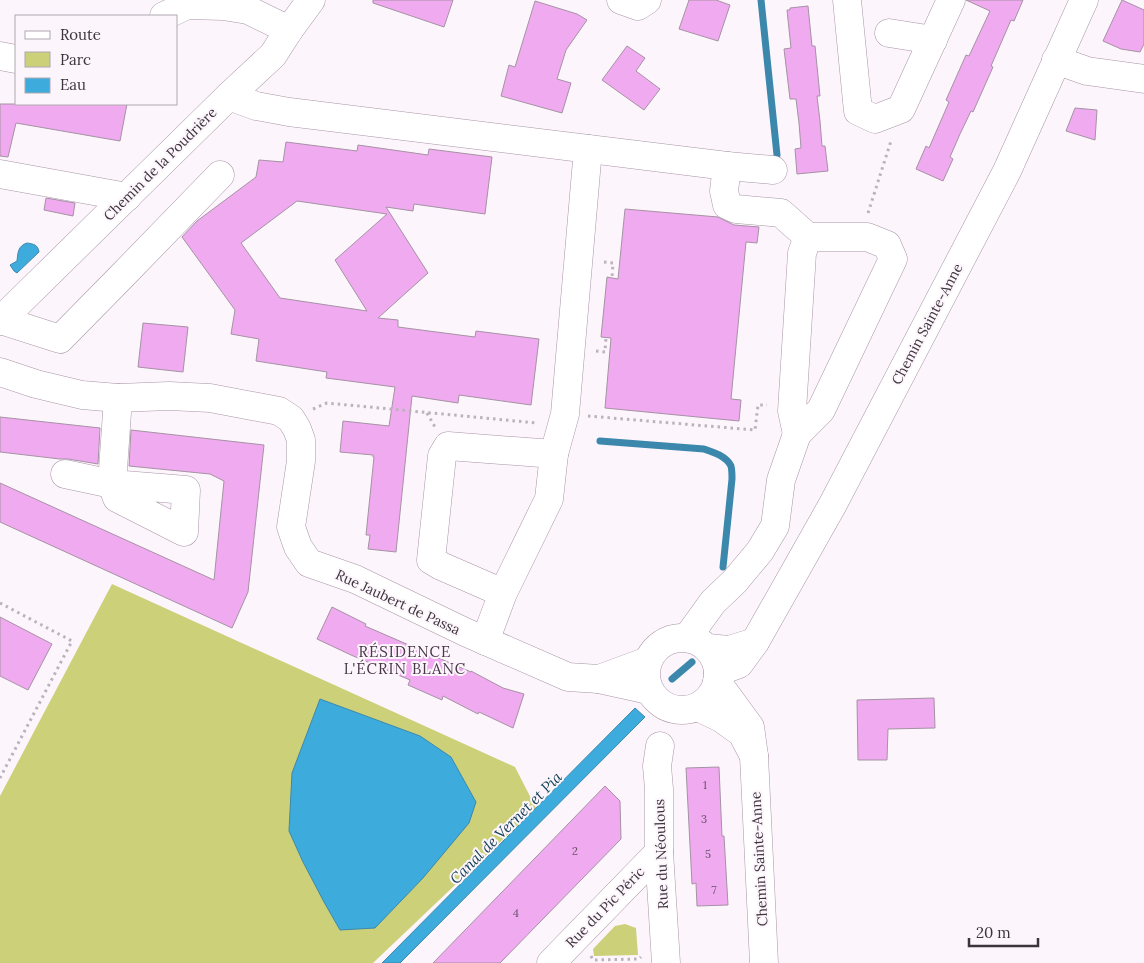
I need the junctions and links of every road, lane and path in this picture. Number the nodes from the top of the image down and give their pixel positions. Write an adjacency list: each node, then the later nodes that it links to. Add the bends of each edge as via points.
1 (311, 0): 8 (street, Chemin de la Poudrière)
2 (621, 0): 3 (street, via 638,6)
3 (647, 0)
4 (847, 0): 16 (street, via 858,111 875,119)
5 (951, 0): 10 (street)
6 (1084, 0): 13 (street, Chemin Sainte-Anne)
7 (166, 15): 8 (street, via 187,5 223,6 248,10)
8 (289, 30): 15 (street, Chemin de la Poudrière, via 273,55)
9 (889, 33): 10 (street)
10 (933, 40): 16 (street)
11 (0, 56): 12 (street)
12 (15, 59)
13 (1056, 60): 14 (street, via 1087,71); 39 (street, Chemin Sainte-Anne, via 1007,171 833,504 755,642 739,664)
14 (1144, 79)
15 (229, 96): 17 (street, via 256,106 288,112); 22 (street, Chemin de la Poudrière)
16 (902, 109): 23 (path, via 868,213)
17 (588, 148): 18 (street); 30 (street)
18 (727, 166): 19 (street); 24 (street, via 724,191 727,204 736,209 781,213)
19 (773, 170)
20 (0, 174): 22 (street)
21 (220, 175): 26 (street, via 60,339)
22 (127, 196): 25 (street, Chemin de la Poudrière)
23 (867, 236): 24 (street); 32 (street, via 887,245 892,259 821,410)
24 (808, 237): 29 (street, via 802,253)
25 (13, 295): 26 (street, Chemin de la Poudrière)
26 (1, 321)
27 (0, 372): 28 (street, via 82,395)
28 (118, 398): 31 (street, via 210,398 279,411); 34 (street, via 112,484)
29 (792, 405): 30 (path, via 758,405 755,430); 32 (street)
30 (572, 418): 31 (path, via 327,403); 33 (street)
31 (291, 419): 37 (street, Rue Jaubert de Passa, via 301,440 301,462 291,527 298,547 309,563 355,579)
32 (797, 434): 39 (street, via 782,480 775,526 760,551 712,602)
33 (554, 454): 35 (street, via 549,499); 35 (street, via 448,446 442,456 431,560)
34 (65, 474)
35 (502, 593): 37 (street)
36 (0, 604): 45 (path, via 72,641)
37 (486, 641): 40 (street, Rue Jaubert de Passa, via 568,677)
38 (648, 660): 39 (street, via 663,642); 40 (street, Rue Jaubert de Passa); 41 (street, via 645,676)
39 (707, 660): 42 (street, via 711,697); 44 (street, Chemin Sainte-Anne, via 750,727)
40 (599, 679): 41 (street, Rue Jaubert de Passa)
41 (653, 696): 42 (street, via 669,708); 43 (street, Rue du Néoulous)
42 (690, 709): 43 (street, Rue du Néoulous); 44 (street, Chemin Sainte-Anne, via 721,718 742,733)
43 (660, 746): 46 (street, Rue du Néoulous, via 657,766)
44 (754, 756): 52 (street, Chemin Sainte-Anne)
45 (0, 778)
46 (659, 852): 47 (street, Rue du Pic Péric); 48 (street, Rue du Néoulous)
47 (631, 880): 48 (street); 49 (street, Rue du Pic Péric)
48 (662, 906): 50 (street, Rue du Néoulous)
49 (578, 935): 50 (path, via 593,960 639,959 650,948); 51 (street, Rue du Pic Péric)
50 (666, 954)
51 (551, 963)
52 (764, 963)

